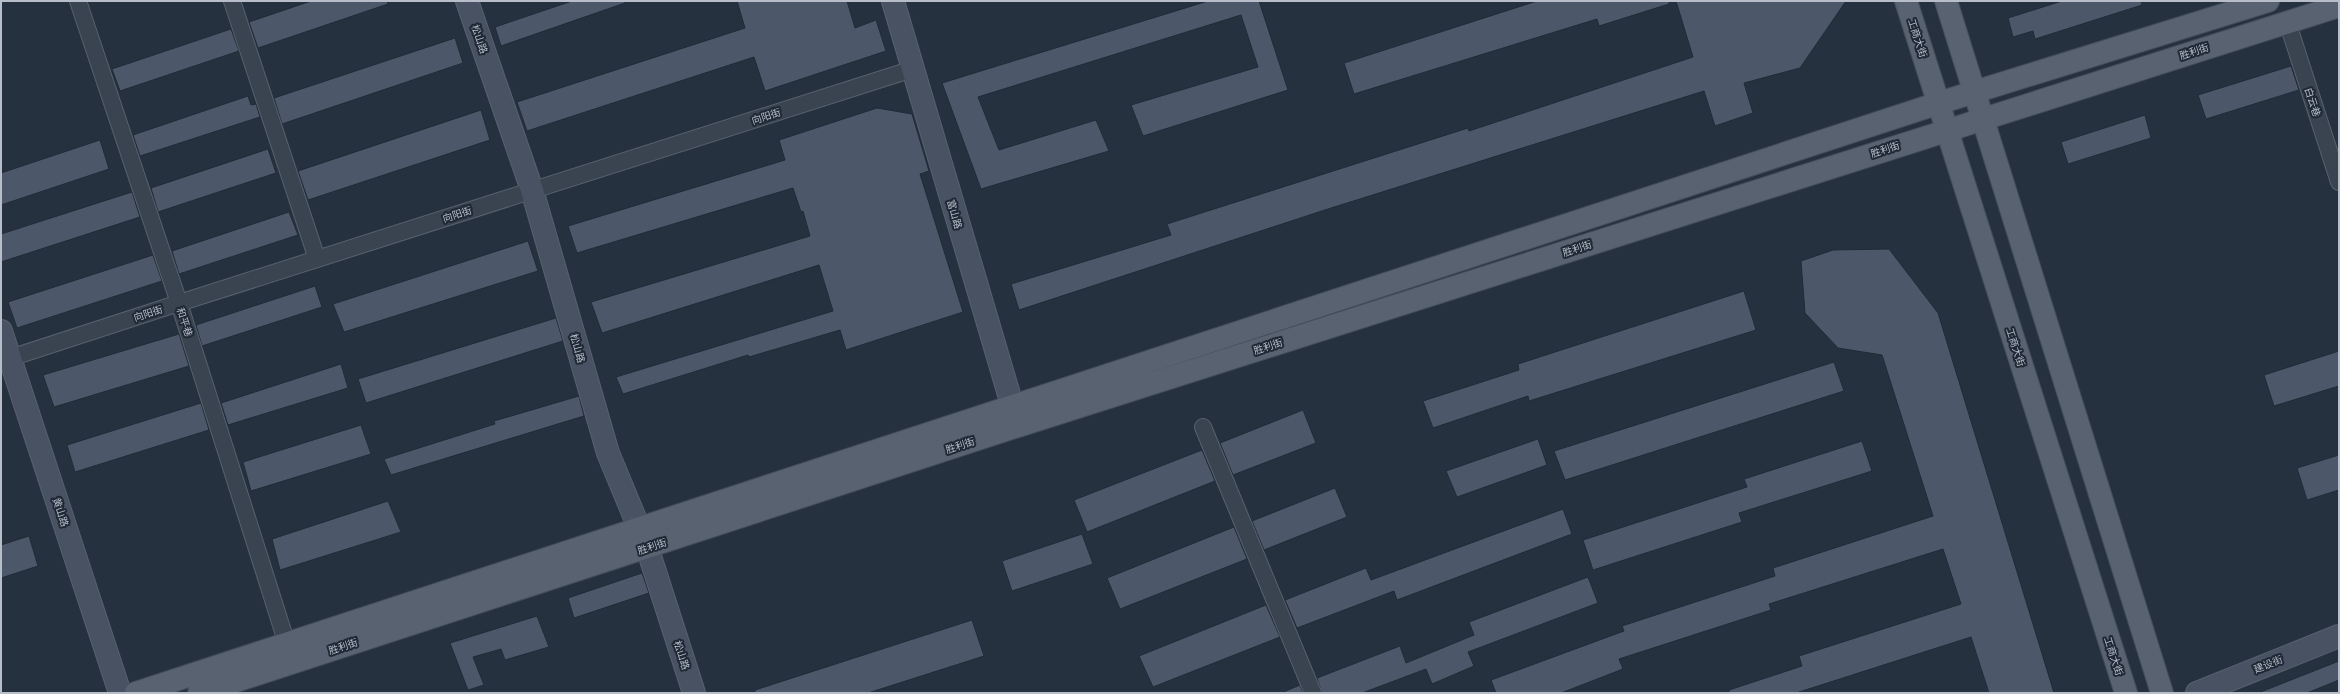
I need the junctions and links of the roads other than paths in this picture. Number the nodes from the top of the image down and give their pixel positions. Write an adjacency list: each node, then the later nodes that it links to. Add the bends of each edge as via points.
1 (78, 1): 18 (street, 和平巷)
2 (232, 1): 17 (street)
3 (467, 1): 16 (street, 松山路)
4 (893, 1): 10 (street, 富山路)
5 (1906, 1): 12 (main road, 工商大街)
6 (1946, 1): 11 (main road)
7 (2268, 1): 11 (main road, 胜利街)
8 (2339, 6): 9 (main road, 胜利街)
9 (2287, 21): 13 (main road, 胜利街); 15 (street, 白云巷)
10 (913, 70): 16 (street, 向阳街); 21 (street, 富山路)
11 (1976, 93): 12 (main road, 胜利街); 13 (main road)
12 (1939, 103): 14 (main road, 工商大街); 21 (main road, 胜利街)
13 (1983, 119): 14 (main road, 胜利街); 32 (main road)
14 (1946, 130): 21 (main road, 胜利街); 31 (main road, 工商大街)
15 (2339, 182)
16 (532, 190): 17 (street, 向阳街); 23 (street, 松山路, via 608,453)
17 (317, 259): 18 (street, 向阳街)
18 (179, 302): 20 (street, 向阳街); 25 (street, 和平巷)
19 (1, 331): 20 (street, 黄山路)
20 (6, 360): 26 (street, 黄山路)
21 (1015, 417): 23 (main road, 胜利街)
22 (1203, 426): 30 (street)
23 (644, 538): 25 (main road, 胜利街); 28 (main road, 胜利街); 29 (street, 松山路)
24 (2339, 636): 33 (street, 建设街)
25 (287, 644): 27 (main road, 胜利街)
26 (120, 693)
27 (136, 693)
28 (199, 693)
29 (694, 693)
30 (1314, 693)
31 (2126, 693)
32 (2162, 693)
33 (2198, 693)

